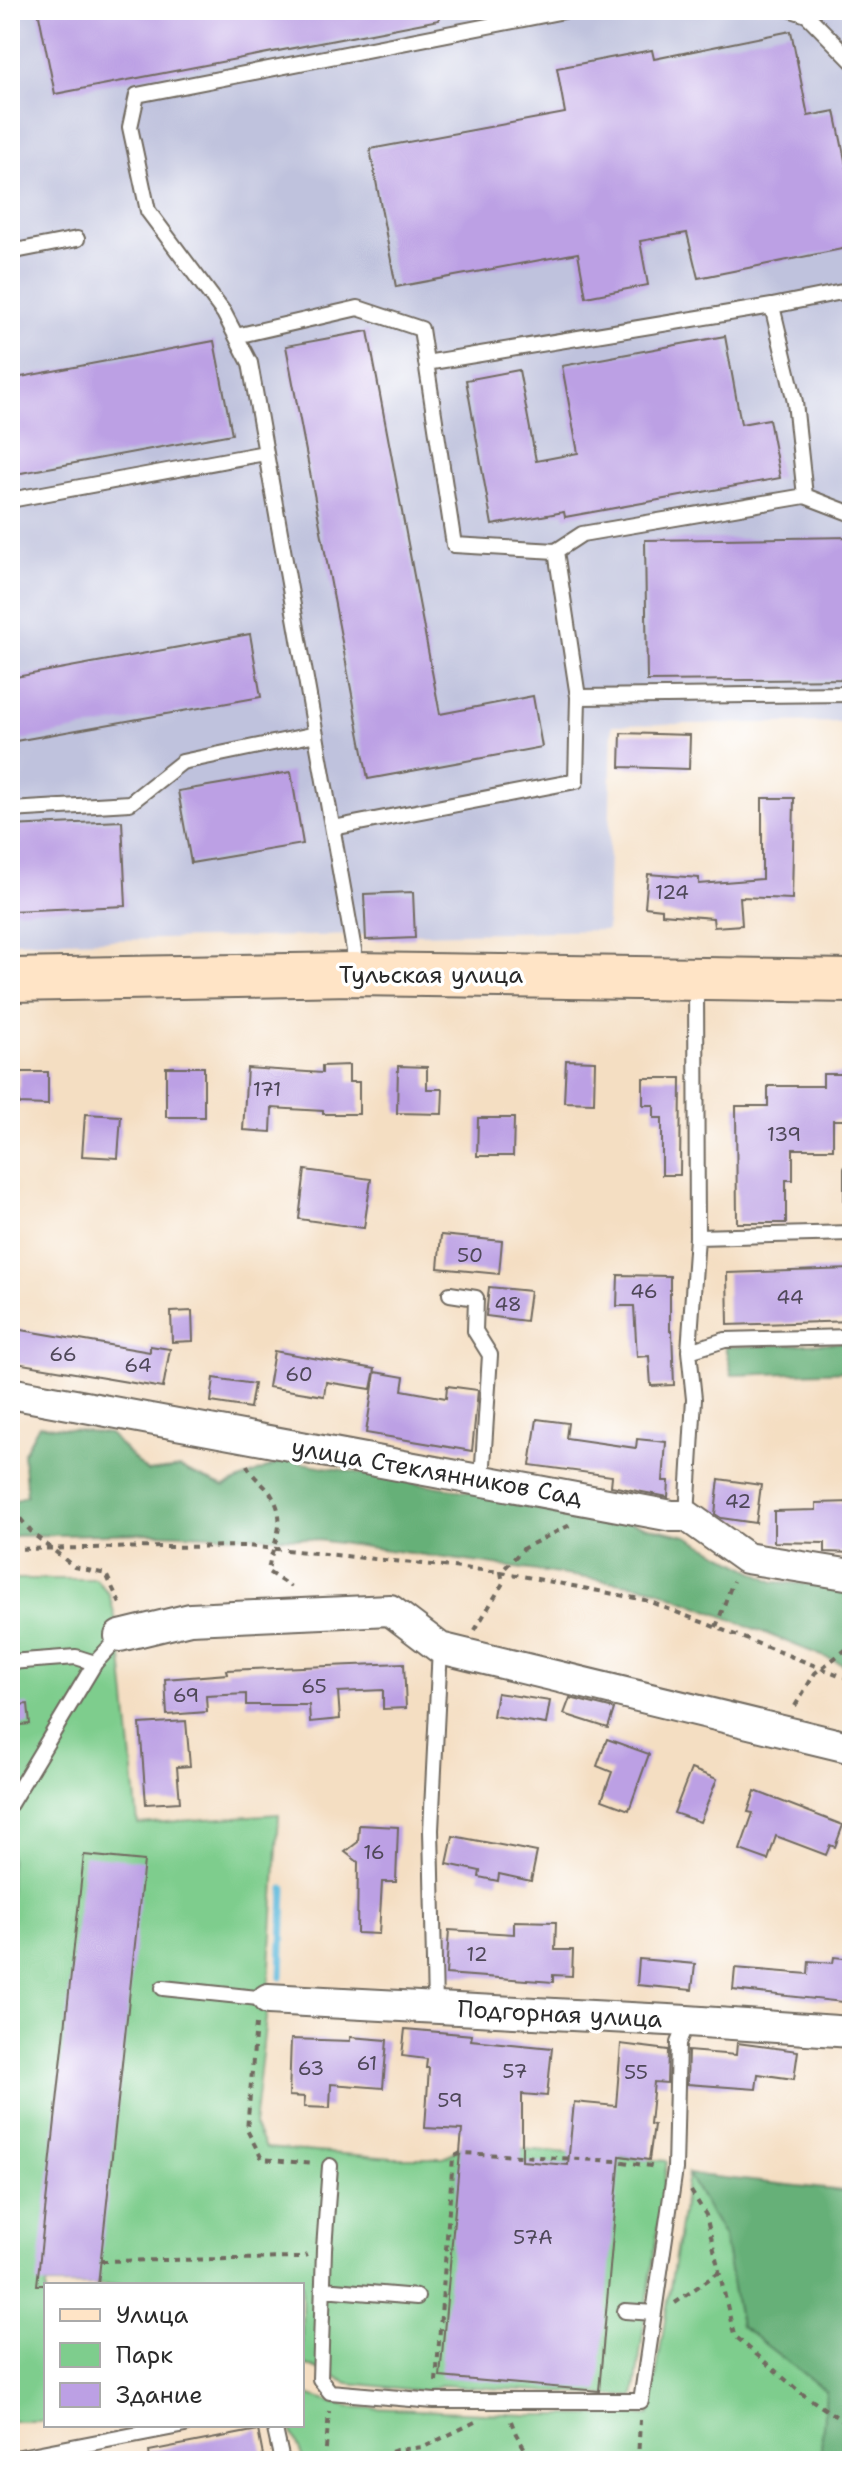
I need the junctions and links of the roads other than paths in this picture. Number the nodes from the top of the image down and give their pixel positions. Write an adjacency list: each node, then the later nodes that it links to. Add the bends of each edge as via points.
1 (569, 10): 8 (lane, via 137,95 130,127 148,211)
2 (792, 10): 3 (lane, via 807,15)
3 (852, 61)
4 (77, 239): 5 (lane)
5 (10, 252)
6 (852, 290): 7 (lane)
7 (772, 306): 9 (lane); 11 (lane, via 795,402)
8 (236, 336): 9 (lane, via 358,308 421,329); 10 (lane, via 250,363)
9 (426, 363): 14 (lane, via 454,545)
10 (265, 453): 12 (lane); 17 (lane)
11 (805, 496): 13 (lane); 14 (lane, via 582,534)
12 (10, 500)
13 (852, 514)
14 (556, 551): 16 (lane)
15 (852, 694): 16 (lane)
16 (578, 697): 19 (lane, via 576,781)
17 (316, 734): 18 (lane, via 182,762 130,803); 19 (lane)
18 (10, 810)
19 (333, 828): 20 (lane, via 354,950)
20 (352, 974): 21 (main road, Тульская улица); 22 (main road, Тульская улица)
21 (696, 977): 23 (main road, Тульская улица); 25 (lane)
22 (10, 980)
23 (852, 981)
24 (852, 1169): 25 (lane, via 852,1233)
25 (697, 1237): 28 (lane)
26 (450, 1294): 30 (lane, via 476,1298 475,1331 490,1355)
27 (852, 1337): 28 (lane, via 725,1340)
28 (689, 1351): 31 (lane, via 694,1399)
29 (10, 1393): 30 (street, улица Стеклянников Сад)
30 (482, 1480): 31 (street, улица Стеклянников Сад)
31 (687, 1516): 32 (street, улица Стеклянников Сад, via 746,1558)
32 (852, 1575)
33 (127, 1634): 34 (street, via 190,1619 390,1610); 36 (lane)
34 (440, 1648): 37 (street); 41 (lane, via 431,1830)
35 (10, 1662): 36 (lane, via 76,1657)
36 (95, 1663): 38 (lane)
37 (852, 1748)
38 (10, 1804)
39 (163, 1988): 40 (lane)
40 (263, 1998): 41 (street, Подгорная улица)
41 (435, 2007): 42 (street, Подгорная улица)
42 (687, 2021): 43 (street, Подгорная улица); 48 (lane, via 678,2043 675,2169)
43 (852, 2032)
44 (330, 2166): 45 (lane)
45 (323, 2289): 46 (lane); 48 (lane, via 320,2379 330,2392 434,2401 641,2401)
46 (417, 2297)
47 (625, 2311): 48 (lane)
48 (654, 2313)
49 (175, 2427): 51 (lane)
50 (274, 2427): 52 (lane)
51 (10, 2459)
52 (282, 2461)

